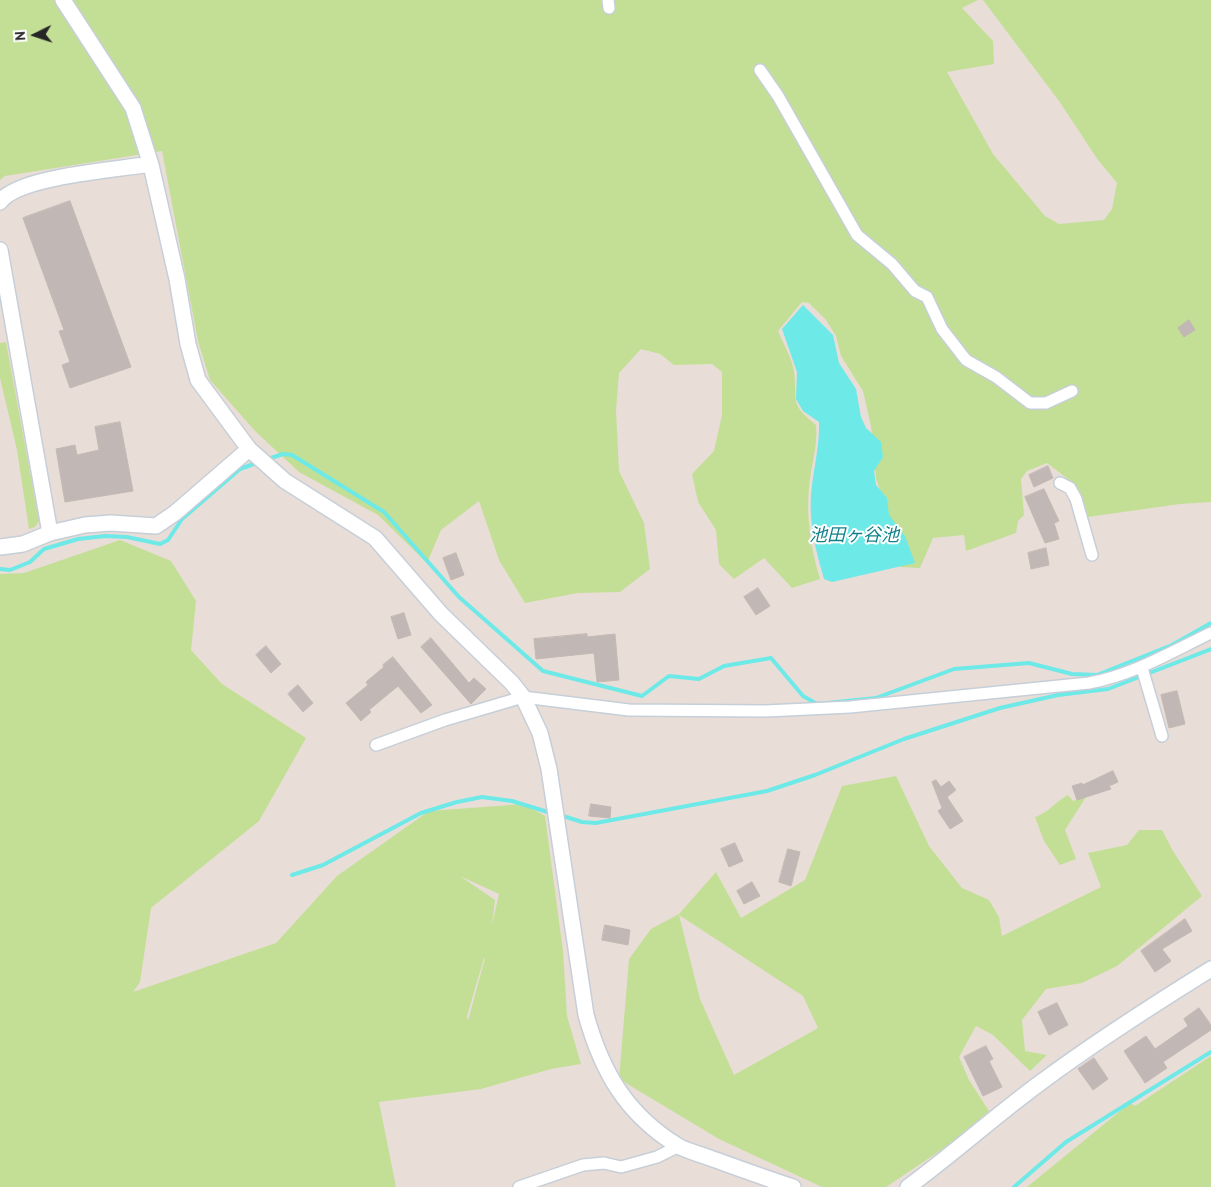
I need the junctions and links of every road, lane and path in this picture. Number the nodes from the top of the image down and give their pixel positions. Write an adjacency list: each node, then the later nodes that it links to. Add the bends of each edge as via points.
1 (63, 0): 3 (street, via 133,108)
2 (760, 70): 6 (street, via 857,235 892,264 915,291 927,297 942,328 966,360 996,377 1030,403 1046,403)
3 (150, 164): 4 (street, via 37,182 10,192); 7 (street, via 198,380)
4 (0, 202)
5 (0, 250): 9 (street)
6 (1072, 390)
7 (249, 449): 9 (street, via 175,514 156,526 111,523); 14 (street, via 284,481 375,538 441,614 512,683)
8 (1060, 482): 11 (street, via 1070,488 1076,499)
9 (50, 533): 10 (street, via 23,544)
10 (0, 547)
11 (1092, 554)
12 (1211, 633): 13 (street)
13 (1142, 668): 14 (street, via 1089,683 850,707 766,711 629,710); 15 (street)
14 (522, 697): 16 (street); 18 (street, via 540,734 549,769 593,1043 606,1073 626,1103)
15 (1162, 736)
16 (376, 745)
17 (1211, 969): 21 (street, via 1099,1039)
18 (679, 1146): 19 (street, via 657,1157 621,1167 604,1163 583,1165); 20 (street)
19 (518, 1187)
20 (793, 1187)
21 (908, 1187)

